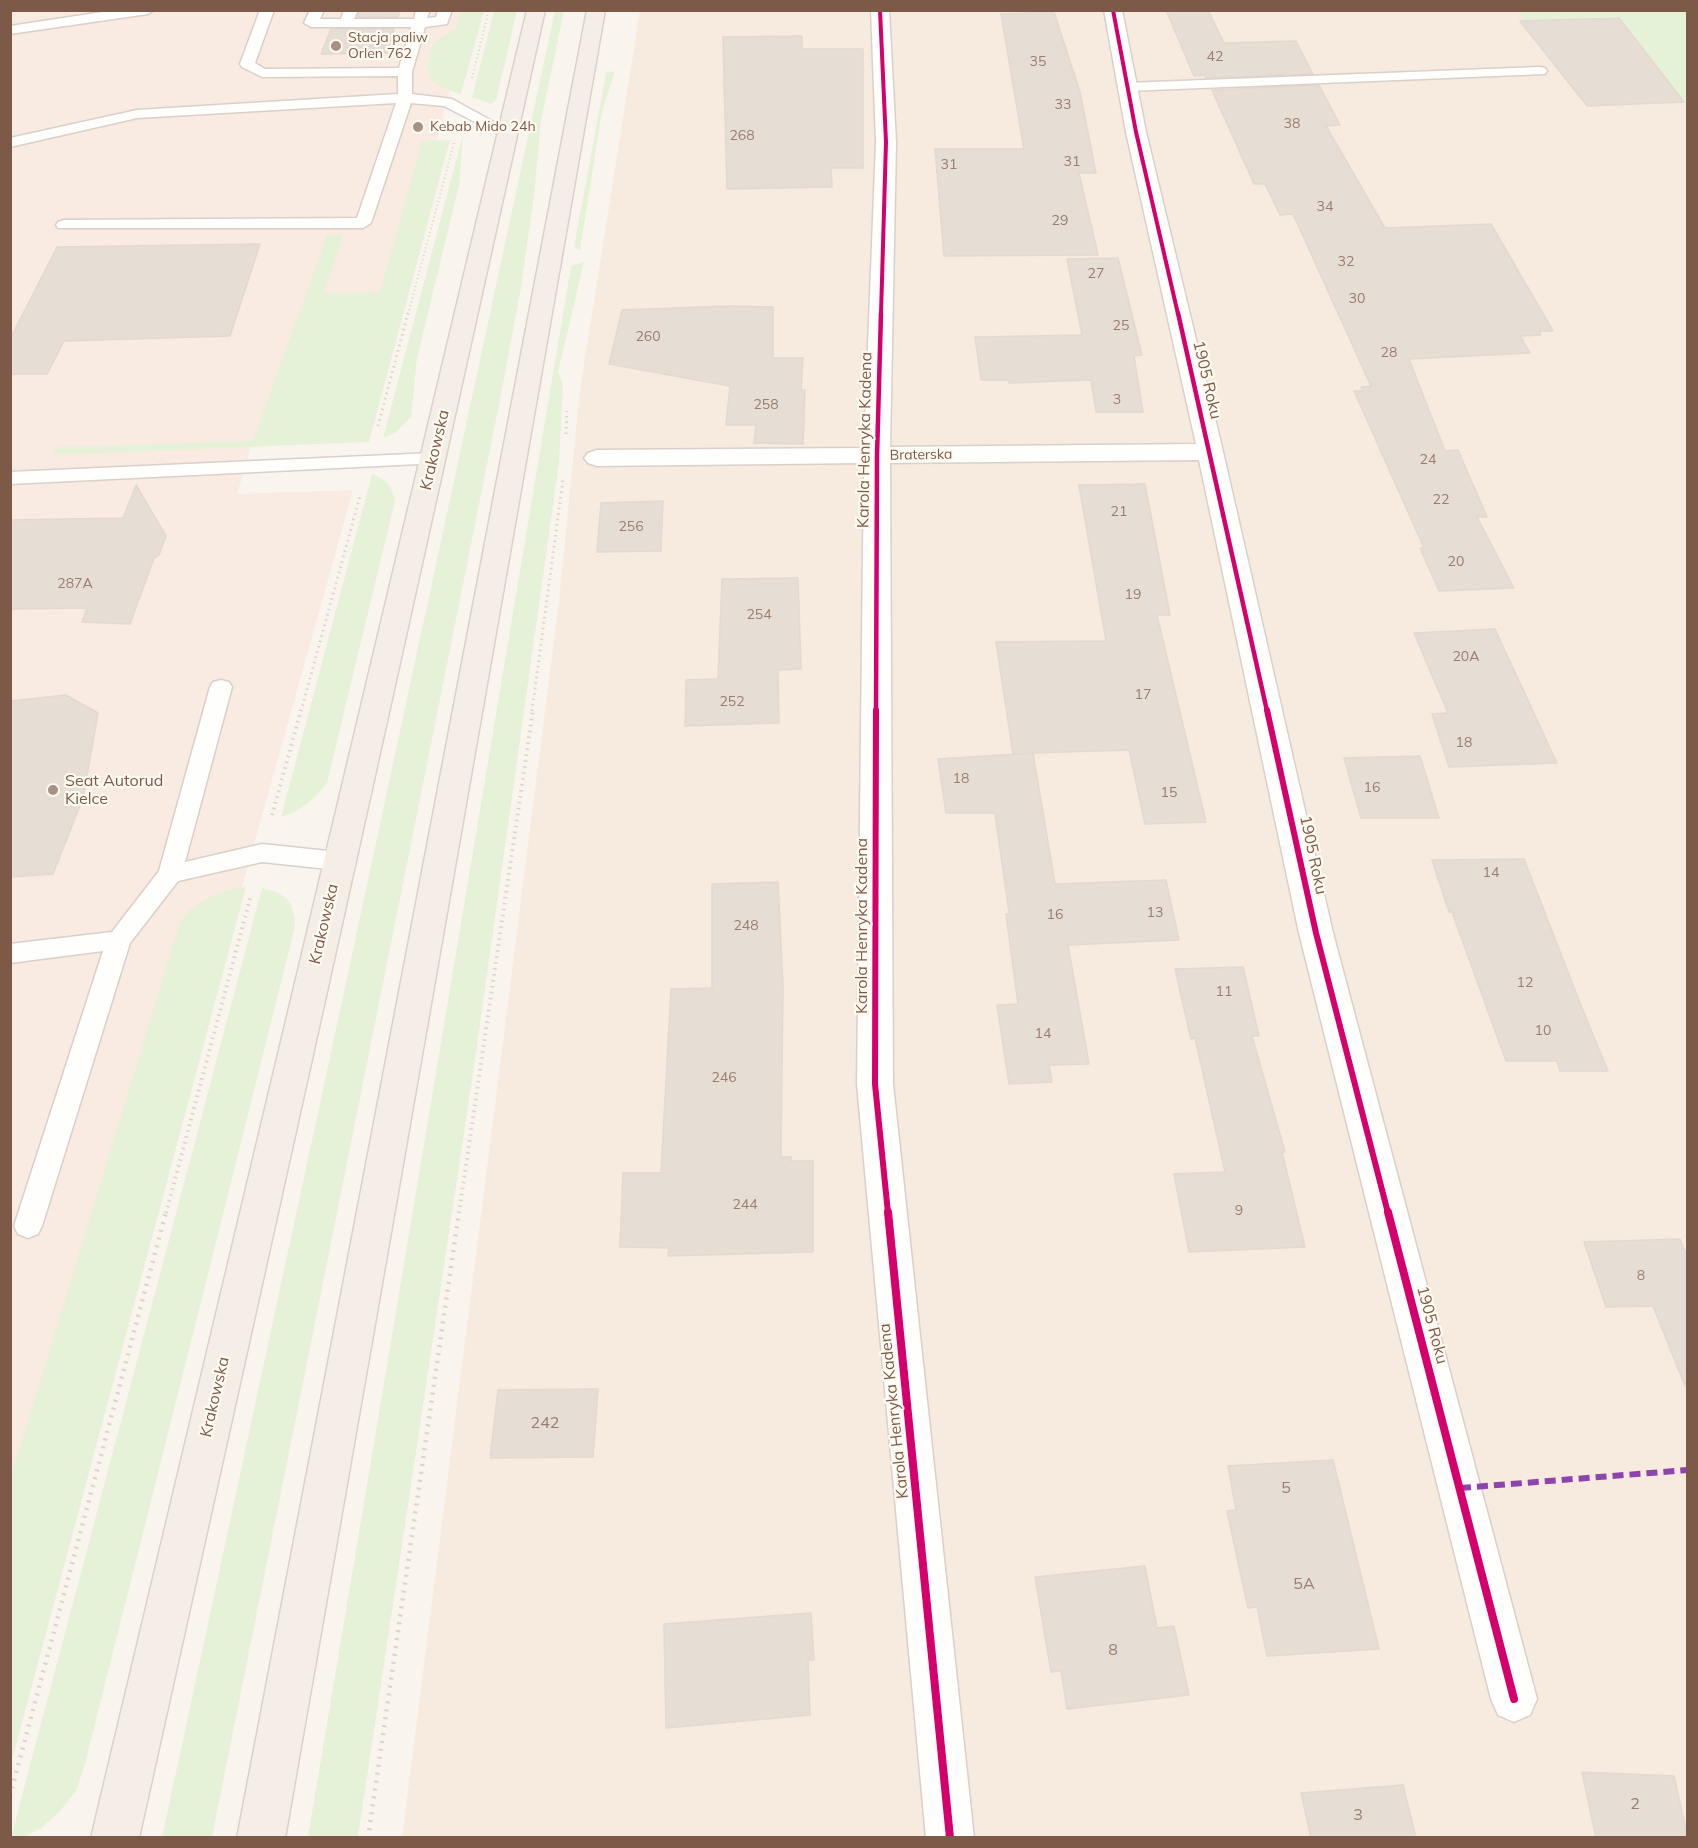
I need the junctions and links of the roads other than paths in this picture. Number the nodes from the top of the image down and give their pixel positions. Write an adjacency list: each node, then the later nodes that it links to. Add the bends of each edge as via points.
1 (148, 10): 12 (lane)
2 (267, 10): 14 (lane, via 247,64 262,73)
3 (317, 10): 9 (lane, via 311,23)
4 (445, 10): 11 (lane, via 442,21)
5 (536, 10): 17 (main road, Krakowska)
6 (596, 10): 33 (main road)
7 (880, 10): 21 (street, Karola Henryka Kadena, via 886,142)
8 (1113, 10): 15 (street, 1905 Roku)
9 (349, 17): 10 (lane)
10 (384, 17): 11 (lane)
11 (421, 17): 14 (lane)
12 (10, 30)
13 (1540, 71): 15 (lane)
14 (405, 72): 16 (lane)
15 (1127, 87): 20 (street, 1905 Roku)
16 (405, 98): 17 (lane, via 447,102); 18 (lane, via 136,114); 19 (lane, via 363,224)
17 (507, 133): 23 (main road, Krakowska)
18 (10, 143)
19 (64, 225)
20 (1209, 452): 21 (street, Braterska); 31 (street, 1905 Roku, via 1316,933)
21 (877, 456): 22 (street, Braterska); 34 (street, Karola Henryka Kadena, via 875,1084)
22 (597, 458)
23 (433, 459): 24 (lane); 26 (main road, Krakowska)
24 (10, 478)
25 (221, 687): 27 (lane)
26 (339, 861): 27 (lane, via 262,853); 32 (main road, Krakowska)
27 (170, 874): 28 (lane)
28 (118, 940): 29 (lane); 30 (lane)
29 (10, 954)
30 (28, 1226)
31 (1514, 1699)
32 (115, 1838)
33 (261, 1838)
34 (950, 1838)

